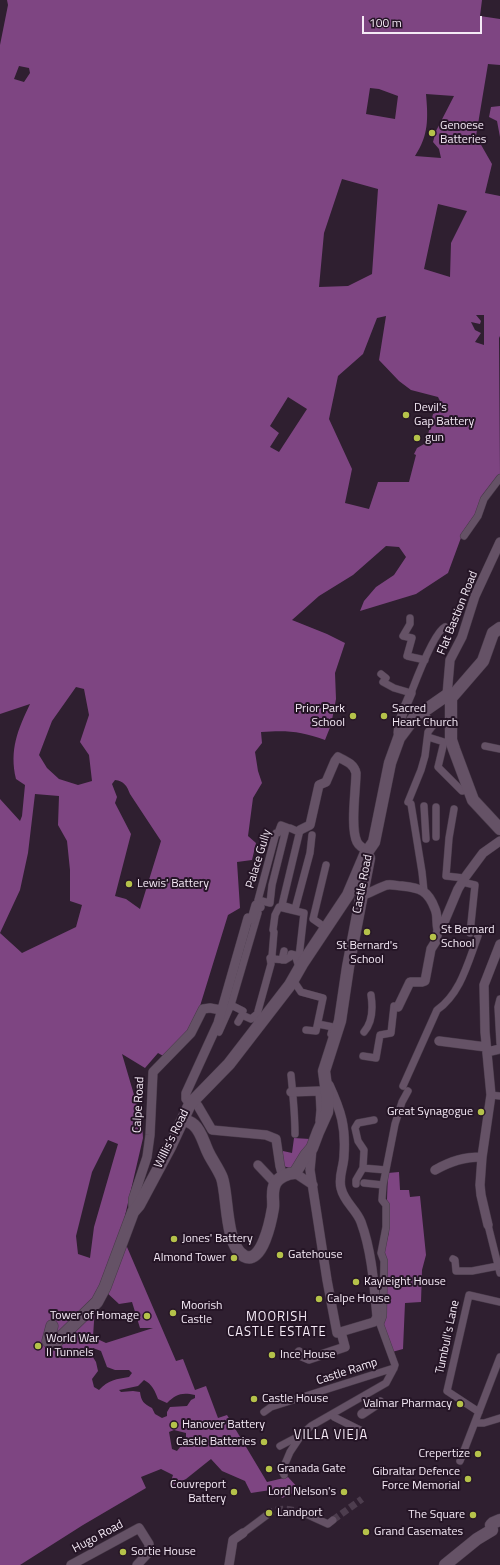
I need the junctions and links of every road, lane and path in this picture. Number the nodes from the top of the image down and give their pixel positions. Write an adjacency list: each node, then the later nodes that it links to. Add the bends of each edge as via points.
1 (500, 478): 2 (street, via 484,498 478,516)
2 (464, 536)
3 (500, 542): 10 (street, Flat Bastion Road, via 475,596 462,637 450,660)
4 (410, 618): 7 (street, via 410,624 403,636 412,638 407,656)
5 (445, 627): 7 (street, via 441,629)
6 (500, 628): 10 (street, Castle Road, via 493,633 482,661)
7 (425, 660): 9 (street)
8 (381, 674): 9 (street, via 386,678 384,682 387,685)
9 (411, 693): 13 (street, via 399,726)
10 (451, 698): 11 (street, Castle Road); 14 (street)
11 (422, 713): 12 (street, via 434,724 428,732); 13 (street, Castle Road, via 414,718)
12 (428, 737): 14 (street); 35 (street, via 421,770 409,803)
13 (399, 738): 28 (street, Castle Road, via 390,763 374,842)
14 (447, 740): 17 (street); 17 (street, via 438,767 462,791)
15 (485, 746): 16 (street)
16 (500, 749)
17 (469, 790): 22 (street, via 474,800)
18 (424, 806): 26 (street)
19 (436, 807): 25 (street)
20 (454, 809): 32 (street, via 446,876)
21 (289, 828): 23 (street, Palace Gully); 33 (street, Palace Gully, via 286,829); 38 (street, Palace Gully, via 281,825 276,834 258,900)
22 (500, 829)
23 (300, 831): 28 (street, via 310,825 319,785 326,782 334,761 338,758 351,763 355,768 355,838 360,846); 30 (street)
24 (312, 835): 31 (street)
25 (436, 837)
26 (426, 839)
27 (500, 841): 32 (street, via 484,853)
28 (369, 851): 36 (street, Castle Road); 40 (street, Willis’s Road, via 348,895)
29 (326, 865): 40 (street, via 313,919)
30 (290, 872): 31 (street); 34 (street)
31 (304, 875): 37 (street)
32 (463, 880): 41 (street, via 442,927); 42 (street, via 475,885)
33 (272, 885): 34 (street, Palace Gully); 38 (street, Palace Gully, via 270,903)
34 (286, 889): 37 (street, via 282,905 295,909)
35 (424, 891): 36 (street, via 389,885); 41 (street, via 435,907)
36 (361, 896): 65 (street, Castle Road, via 341,1015)
37 (297, 903): 39 (street, via 297,909)
38 (262, 905): 51 (street); 53 (street, via 256,905 252,919 248,918)
39 (304, 913): 46 (street, via 279,907 275,915); 48 (street)
40 (326, 928): 48 (street, Willis’s Road)
41 (438, 930): 52 (street, via 431,949 425,981 410,982)
42 (470, 933)
43 (478, 936): 81 (street, Castle Ramp, via 460,983 447,1003 436,1010 406,1088 395,1124)
44 (500, 944): 66 (street, via 484,985)
45 (284, 951): 47 (street)
46 (272, 956): 47 (street, via 274,959); 55 (street)
47 (282, 960): 48 (street, via 291,954 295,955 298,963)
48 (297, 973): 57 (street, via 301,992 323,998); 58 (street, Willis’s Road)
49 (371, 995): 60 (street, via 369,1026)
50 (500, 999): 62 (street)
51 (231, 1005): 54 (street); 64 (street, via 216,1038)
52 (396, 1006): 67 (street, via 391,1033 380,1035 376,1058)
53 (221, 1010): 64 (street); 89 (street, Calpe Road, via 203,1009 191,1033 153,1072 148,1150 133,1199)
54 (242, 1010)
55 (257, 1014): 56 (street, via 251,1019 242,1015); 58 (street)
56 (238, 1022)
57 (318, 1024): 59 (street, via 316,1031); 65 (street, via 333,1027 329,1044)
58 (257, 1027): 72 (street, Willis’s Road, via 229,1064)
59 (306, 1030)
60 (364, 1032)
61 (439, 1041): 66 (street)
62 (500, 1043)
63 (500, 1048): 66 (street)
64 (206, 1050): 72 (street, via 186,1095 186,1100)
65 (331, 1050): 68 (street, Castle Road)
66 (486, 1050): 71 (street)
67 (364, 1056)
68 (324, 1074): 75 (street, via 327,1112); 95 (street, via 344,1124 341,1190 361,1223 370,1256 377,1317 374,1322)
69 (291, 1075): 70 (street)
70 (291, 1092): 75 (street, via 320,1091); 76 (street, via 294,1095)
71 (496, 1096): 78 (street)
72 (191, 1102): 73 (street, Willis’s Road); 84 (street, via 213,1130 258,1134 276,1139 280,1166)
73 (183, 1119): 84 (street, via 194,1125 222,1177 231,1232 239,1251 245,1256 251,1258 256,1255 264,1242 273,1207 273,1194); 89 (street, Willis’s Road)
74 (374, 1120): 80 (street, via 358,1123 355,1128 358,1141 364,1150)
75 (318, 1132): 77 (street)
76 (295, 1134)
77 (312, 1149): 83 (street); 87 (street, via 310,1163)
78 (482, 1157): 82 (street, via 459,1159); 90 (street, via 481,1195)
79 (258, 1165): 84 (street)
80 (363, 1168): 81 (street); 86 (street)
81 (386, 1170): 88 (street, Castle Ramp)
82 (435, 1170)
83 (295, 1173): 84 (street, via 290,1173); 87 (street)
84 (279, 1180)
85 (364, 1183): 88 (street)
86 (356, 1184)
87 (313, 1185): 95 (street, via 332,1311 337,1333)
88 (383, 1185): 98 (street, Castle Ramp, via 382,1200 386,1205 386,1227 381,1253 384,1261 383,1316 380,1324)
89 (133, 1212): 94 (street, Willis’s Road, via 97,1302 54,1344 48,1341)
90 (488, 1225): 92 (street)
91 (453, 1259): 92 (street, via 456,1272)
92 (499, 1269)
93 (500, 1302): 101 (street, Tumbull's Lane, via 469,1295 447,1390)
94 (52, 1326)
95 (341, 1332): 96 (street, via 345,1347 308,1359)
96 (299, 1352)
97 (500, 1357): 101 (street)
98 (394, 1368): 100 (street, Castle Ramp); 107 (street, via 386,1383 310,1426)
99 (380, 1402): 102 (street)
100 (264, 1412)
101 (479, 1412): 105 (street)
102 (362, 1414)
103 (334, 1417): 106 (street)
104 (500, 1418): 105 (street, via 484,1423)
105 (475, 1422): 109 (street)
106 (362, 1431)
107 (301, 1435): 108 (street); 110 (street, via 290,1452 282,1471)
108 (280, 1446)
109 (460, 1461)
110 (284, 1475)
111 (306, 1514): 113 (street, via 328,1524)
112 (267, 1515): 116 (street)
113 (333, 1520)
114 (500, 1520): 115 (street, via 493,1523)
115 (496, 1532): 120 (street, via 477,1538)
116 (243, 1533): 119 (street, via 233,1540)
117 (71, 1565): 118 (street, Hugo Road, via 139,1528 149,1544 149,1552)
118 (137, 1565)
119 (229, 1565)
120 (445, 1565)

